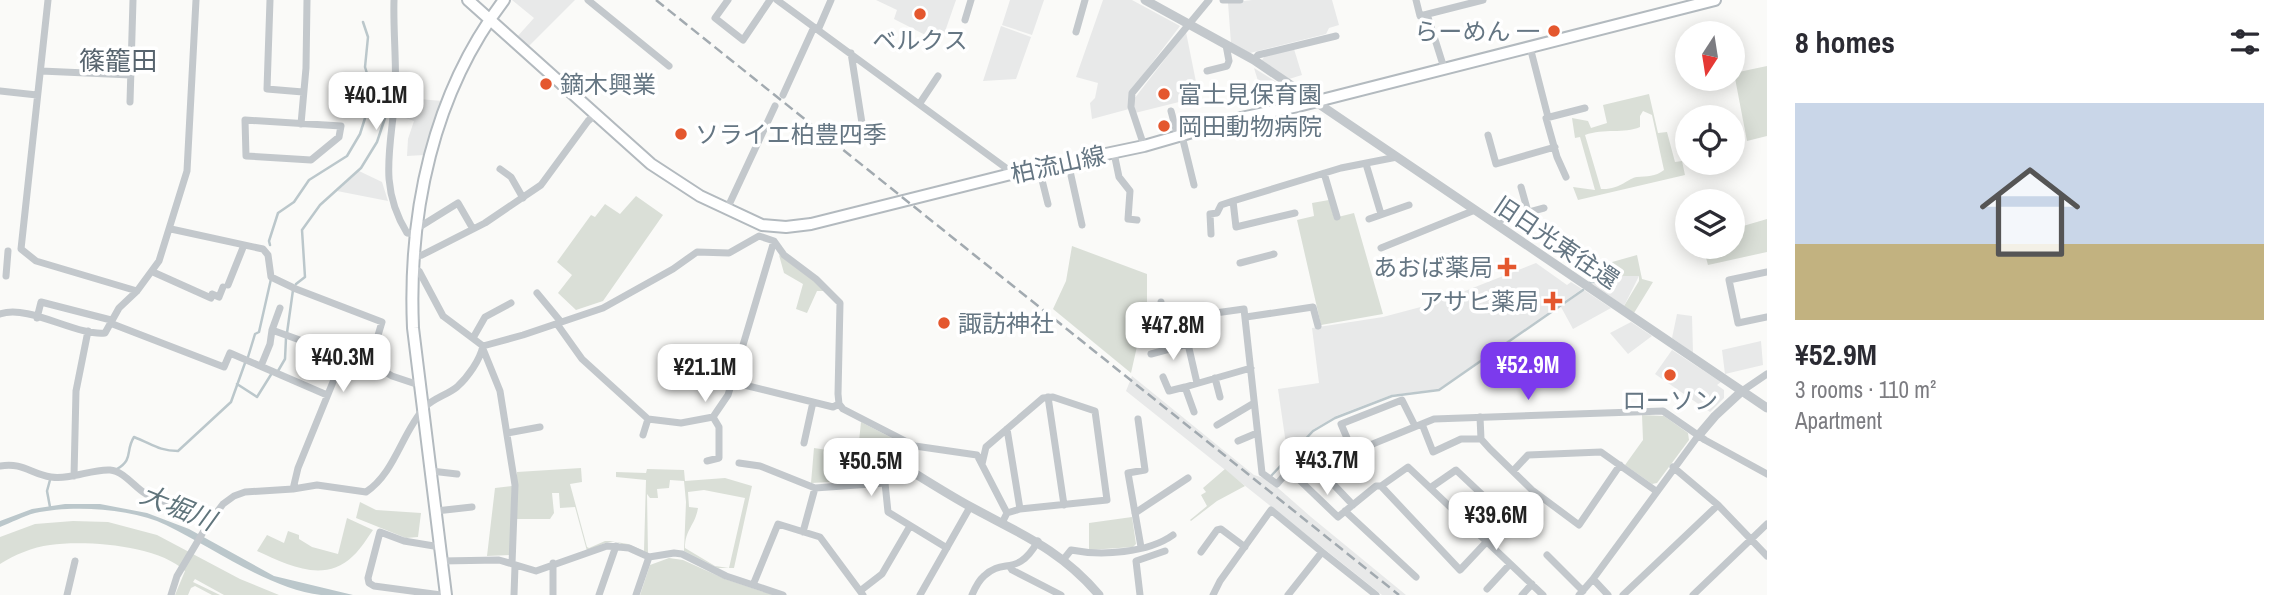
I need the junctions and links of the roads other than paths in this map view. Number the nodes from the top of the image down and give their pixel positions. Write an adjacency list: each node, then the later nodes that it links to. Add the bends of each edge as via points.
1 (48, 0): 38 (street)
2 (133, 0): 40 (street)
3 (196, 0): 86 (street, via 187,171)
4 (270, 0): 43 (street, via 267,89)
5 (307, 0): 43 (street)
6 (394, 0): 88 (street, via 395,99 389,191 407,233)
7 (468, 0): 26 (main road, 柏流山線)
8 (504, 0): 26 (main road)
9 (588, 0): 36 (street)
10 (728, 0): 11 (street, via 715,18 743,40)
11 (770, 0)
12 (777, 0): 23 (street)
13 (831, 0): 29 (street)
14 (971, 0): 27 (street)
15 (1085, 0): 30 (street)
16 (1145, 0): 28 (street, 旧日光東往還)
17 (1209, 0): 28 (street)
18 (1223, 0): 19 (street)
19 (1240, 0)
20 (1416, 0): 25 (street, via 1420,16)
21 (1483, 0): 24 (street)
22 (1715, 0): 33 (main road, 柏流山線)
23 (790, 3): 29 (street)
24 (1450, 4): 25 (street)
25 (1427, 14): 37 (street)
26 (489, 20): 52 (main road, 柏流山線); 88 (main road, via 440,121)
27 (965, 20)
28 (1189, 24): 32 (street, 旧日光東往還); 58 (street, via 1132,93 1131,107)
29 (816, 28): 34 (street); 44 (street)
30 (1076, 32)
31 (1336, 36): 35 (street, via 1258,55)
32 (1226, 45): 35 (street, 旧日光東往還); 39 (street, via 1227,66)
33 (1530, 47): 37 (main road, 柏流山線); 53 (street)
34 (851, 53): 48 (street); 55 (street, via 864,136)
35 (1254, 60): 46 (street, 旧日光東往還)
36 (669, 66)
37 (1444, 68): 46 (main road, 柏流山線)
38 (41, 71): 40 (street); 45 (street)
39 (1207, 71)
40 (131, 75): 47 (street)
41 (938, 76): 48 (street)
42 (0, 91): 45 (street)
43 (303, 92): 54 (street)
44 (783, 95)
45 (37, 96): 94 (street)
46 (1315, 101): 57 (main road, 柏流山線); 61 (street, 旧日光東往還)
47 (130, 102)
48 (920, 103): 67 (street)
49 (775, 106): 76 (street)
50 (1585, 108): 53 (street)
51 (1171, 111): 57 (street)
52 (596, 114): 71 (street, via 541,185); 76 (main road, 柏流山線, via 658,168)
53 (1548, 117): 59 (street)
54 (301, 124): 54 (street, via 245,120 246,156 310,160 340,137 341,126)
55 (879, 134)
56 (1488, 135): 59 (street, via 1496,164)
57 (1180, 136): 58 (main road, 柏流山線); 69 (street)
58 (1144, 145): 60 (main road, 柏流山線)
59 (1555, 147): 68 (street)
60 (1114, 153): 62 (main road, 柏流山線); 83 (street, via 1119,177 1130,191 1128,219)
61 (1396, 157): 63 (street); 77 (street, 旧日光東往還)
62 (1068, 162): 64 (main road, 柏流山線); 85 (street)
63 (1366, 164): 66 (street); 80 (street)
64 (1039, 168): 67 (main road, 柏流山線); 73 (street)
65 (500, 169): 71 (street, via 511,177)
66 (1324, 173): 72 (street); 81 (street)
67 (1009, 174): 89 (main road, 柏流山線, via 811,224)
68 (1566, 177)
69 (1194, 186)
70 (1521, 187): 78 (street)
71 (523, 198): 87 (street)
72 (1233, 201): 79 (street, via 1236,227); 90 (street, via 1210,214)
73 (1048, 204)
74 (1409, 205): 80 (street)
75 (1544, 208): 78 (street)
76 (727, 209): 89 (main road, 柏流山線)
77 (1475, 210): 84 (street, 旧日光東往還); 93 (street)
78 (1528, 212): 84 (street)
79 (1295, 213)
80 (1381, 214): 82 (street)
81 (1337, 217)
82 (1369, 219)
83 (1138, 220)
84 (1492, 222): 132 (street, 旧日光東往還)
85 (1082, 225)
86 (171, 229): 92 (street); 99 (street)
87 (473, 229): 88 (street, via 458,203); 97 (street)
88 (415, 230): 97 (main road)
89 (761, 230): 91 (street); 113 (street, via 729,253 696,252 622,299)
90 (1211, 234)
91 (774, 241): 129 (street); 138 (street, via 840,303)
92 (244, 245): 99 (street, via 219,297 212,294 211,298); 122 (street, via 263,249 271,277 382,322)
93 (1381, 248)
94 (21, 249): 95 (street); 102 (street, via 36,261)
95 (4, 250): 101 (street)
96 (1274, 254): 98 (street)
97 (412, 263): 118 (street, via 443,316); 128 (main road)
98 (1240, 263)
99 (153, 272): 102 (street)
100 (1767, 272): 109 (street, via 1729,280 1738,323)
101 (6, 276)
102 (137, 291): 112 (street)
103 (537, 293): 113 (street)
104 (1161, 302): 111 (street)
105 (511, 303): 118 (street, via 485,317)
106 (280, 308): 115 (street)
107 (0, 314): 110 (street, via 13,311)
108 (1245, 317): 111 (street, via 1244,309); 114 (street, via 1313,307); 124 (street)
109 (1767, 317)
110 (37, 318): 112 (street, via 41,302); 116 (street)
111 (1161, 321): 117 (street)
112 (111, 322): 116 (street, via 105,333); 123 (street, via 223,368 230,353)
113 (559, 323): 119 (street); 144 (street, via 582,359)
114 (1318, 326)
115 (272, 330): 121 (street); 123 (street)
116 (88, 331): 171 (street, via 76,391)
117 (1157, 337)
118 (473, 338): 119 (street)
119 (483, 347): 139 (street, via 457,387); 150 (street, via 500,391)
120 (1151, 354): 130 (street, via 1188,344)
121 (344, 356): 122 (street, via 346,350 366,356); 133 (street)
122 (370, 362): 128 (street, via 392,376)
123 (261, 366): 133 (street)
124 (1251, 368): 127 (street); 137 (street)
125 (1767, 374): 132 (street)
126 (1163, 377): 131 (street, via 1169,391)
127 (1215, 378): 130 (street); 135 (street)
128 (421, 382): 139 (main road)
129 (732, 382): 136 (street); 143 (street)
130 (1197, 383): 131 (street)
131 (1185, 387): 141 (street)
132 (1742, 391): 140 (street, 旧日光東往還); 153 (street)
133 (327, 395): 178 (street)
134 (1048, 397): 149 (street); 180 (street); 180 (street, via 1095,411 1107,500)
135 (1220, 397)
136 (813, 402): 138 (street); 157 (street)
137 (1254, 403): 146 (street); 151 (street)
138 (839, 404): 155 (street)
139 (424, 408): 167 (main road); 178 (street, via 383,475 366,492 328,484)
140 (1767, 408)
141 (1194, 412)
142 (1480, 417): 147 (street, via 1434,419); 153 (street, via 1663,411); 154 (street)
143 (713, 418): 144 (street, via 681,423); 160 (street, via 719,427 719,458)
144 (648, 419): 152 (street)
145 (1138, 419): 189 (street, via 1145,470 1128,472)
146 (1217, 425)
147 (1418, 425): 147 (street, via 1353,452 1341,424 1402,400); 154 (street, via 1433,452 1461,439)
148 (540, 426): 150 (street)
149 (1007, 429): 162 (street, via 986,447); 185 (street)
150 (508, 433): 216 (street, via 515,485)
151 (1257, 433): 156 (street); 173 (street, via 1262,473 1277,484 1289,470)
152 (643, 435)
153 (1698, 436): 165 (street); 170 (street)
154 (1481, 439): 168 (street)
155 (899, 440): 158 (street); 162 (street, via 976,454)
156 (1238, 441)
157 (804, 443)
158 (897, 450): 159 (street); 166 (street)
159 (846, 451)
160 (707, 461)
161 (739, 463): 176 (street, via 760,466)
162 (982, 464): 188 (street)
163 (0, 466): 171 (street, via 13,463 51,477)
164 (1620, 466): 168 (street, via 1601,452 1528,455); 168 (street, via 1579,525); 179 (street)
165 (1673, 467): 179 (street); 182 (street)
166 (899, 468): 174 (street); 184 (street)
167 (431, 471): 169 (street); 186 (main road)
168 (1513, 471)
169 (457, 474)
170 (1767, 474)
171 (74, 476): 192 (street, via 117,471 146,495 194,512)
172 (1188, 478): 189 (street)
173 (1300, 480): 181 (street, via 1314,464); 187 (street, via 1338,517)
174 (885, 482): 176 (street); 193 (street, via 888,512)
175 (1381, 486): 177 (street, via 1408,467); 181 (street); 198 (street, via 1461,570)
176 (815, 488): 194 (street)
177 (1430, 488): 198 (street); 198 (street, via 1455,470 1464,478 1508,519)
178 (292, 489): 192 (street, via 234,496)
179 (1656, 491): 219 (street)
180 (1063, 505): 185 (street)
181 (1353, 505): 187 (street)
182 (1718, 505): 196 (street); 244 (street)
183 (472, 507): 186 (street)
184 (970, 507): 190 (street); 202 (street)
185 (1020, 509): 188 (street)
186 (436, 511): 200 (main road)
187 (1346, 511): 218 (street)
188 (1007, 513): 190 (street)
189 (1135, 513): 203 (street)
190 (1002, 523): 197 (street)
191 (1767, 524): 196 (street)
192 (207, 526): 228 (street)
193 (910, 526): 202 (street); 223 (street, via 882,574)
194 (803, 532): 221 (street, via 778,524); 223 (street, via 820,537)
195 (1173, 534): 203 (street)
196 (1751, 539): 208 (street); 245 (street)
197 (1038, 541): 210 (street); 217 (street, via 1030,555)
198 (1487, 541): 215 (street)
199 (616, 546): 209 (street); 214 (street); 232 (street)
200 (440, 547): 212 (main road); 229 (street, via 380,532 368,581 374,586)
201 (1245, 547): 205 (street, via 1221,529); 206 (street, via 1271,510); 239 (street)
202 (947, 548): 235 (street)
203 (1138, 549): 210 (street, via 1071,550); 213 (street)
204 (1165, 551): 213 (street)
205 (1201, 552)
206 (1322, 552): 226 (street); 240 (street)
207 (1547, 555): 224 (street)
208 (1767, 556)
209 (649, 558): 221 (street, via 682,554); 233 (street)
210 (1063, 560): 237 (street)
211 (75, 561): 227 (street)
212 (441, 561): 216 (street, via 499,560); 229 (main road)
213 (1136, 561): 238 (street)
214 (553, 563): 216 (street, via 536,571); 231 (street)
215 (1510, 564): 220 (street); 222 (street)
216 (514, 565): 230 (street)
217 (1010, 567): 225 (street, via 990,571); 236 (street)
218 (1416, 577)
219 (1593, 579): 224 (street); 243 (street)
220 (1532, 584): 241 (street); 242 (street)
221 (752, 585): 234 (street)
222 (1487, 589)
223 (862, 593)
224 (1581, 593)
225 (975, 594)
226 (1292, 594)
227 (67, 595)
228 (171, 595)
229 (443, 595)
230 (514, 595)
231 (553, 595)
232 (599, 595)
233 (636, 595)
234 (783, 595)
235 (920, 595)
236 (1061, 595)
237 (1099, 595)
238 (1140, 595)
239 (1213, 595)
240 (1376, 595)
241 (1522, 595)
242 (1543, 595)
243 (1608, 595)
244 (1623, 595)
245 (1693, 595)

